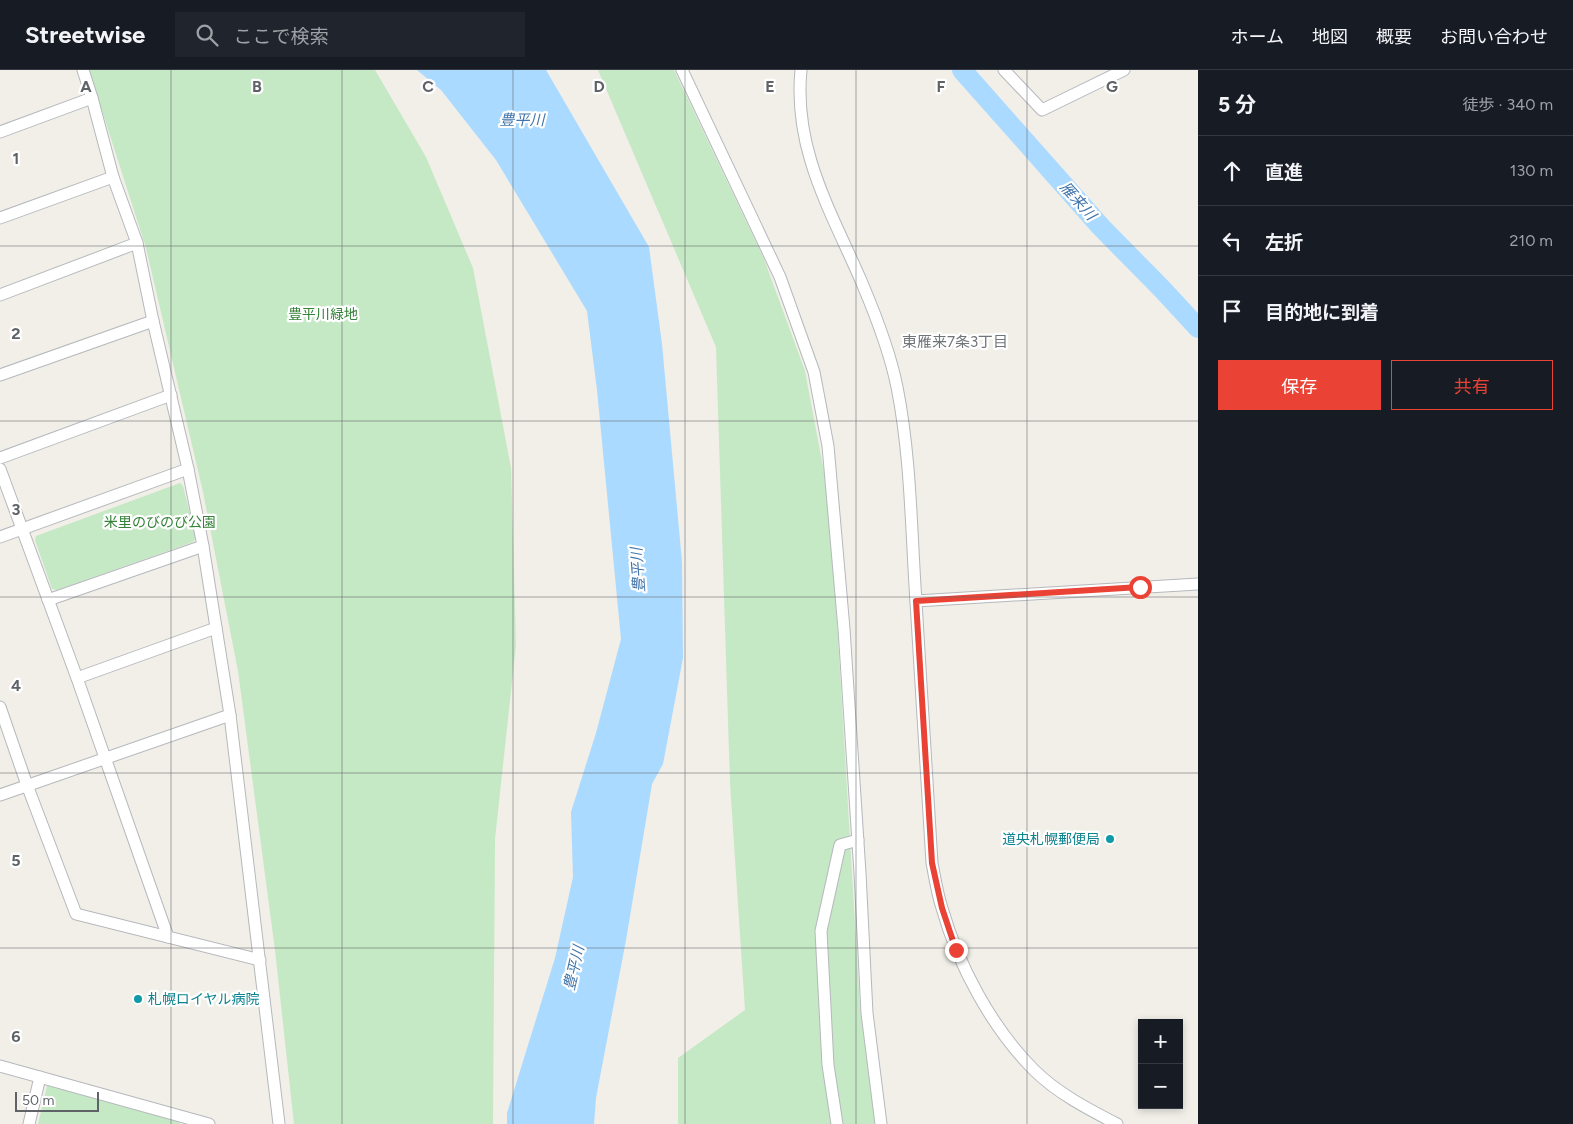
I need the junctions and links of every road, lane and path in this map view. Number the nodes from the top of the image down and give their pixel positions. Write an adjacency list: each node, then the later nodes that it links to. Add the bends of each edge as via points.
1 (82, 70): 6 (street)
2 (682, 70): 31 (street, via 780,277 814,372 828,446)
3 (801, 70): 23 (street, via 805,145 825,204 879,327 896,384 908,470)
4 (1004, 70): 5 (street, via 1042,110)
5 (1124, 70)
6 (92, 98): 7 (street); 8 (street)
7 (0, 132)
8 (113, 177): 9 (street); 10 (street)
9 (0, 218)
10 (137, 243): 11 (street); 12 (street)
11 (0, 295)
12 (153, 321): 13 (street); 14 (street)
13 (0, 375)
14 (171, 395): 15 (street); 17 (street)
15 (0, 458)
16 (0, 469): 18 (street)
17 (188, 470): 18 (street); 20 (street)
18 (22, 530): 19 (street); 22 (street)
19 (0, 538)
20 (203, 546): 22 (street); 24 (street)
21 (1198, 584): 23 (street)
22 (48, 600): 25 (street)
23 (916, 601): 42 (street, via 932,863 956,950 1002,1033 1034,1070 1066,1095)
24 (216, 628): 25 (street); 27 (street)
25 (77, 678): 28 (street)
26 (0, 708): 29 (street)
27 (230, 715): 28 (street); 33 (street)
28 (105, 758): 29 (street); 32 (street)
29 (27, 785): 30 (street); 32 (street, via 76,914)
30 (0, 795)
31 (858, 840): 40 (street, via 840,844 821,931 828,1065); 41 (street, via 867,1013)
32 (168, 937): 33 (street)
33 (260, 960): 39 (street)
34 (0, 1066): 35 (street)
35 (40, 1076): 36 (street); 37 (street)
36 (186, 1121): 38 (street)
37 (29, 1124)
38 (209, 1124)
39 (278, 1124)
40 (837, 1124)
41 (881, 1124)
42 (1117, 1124)

